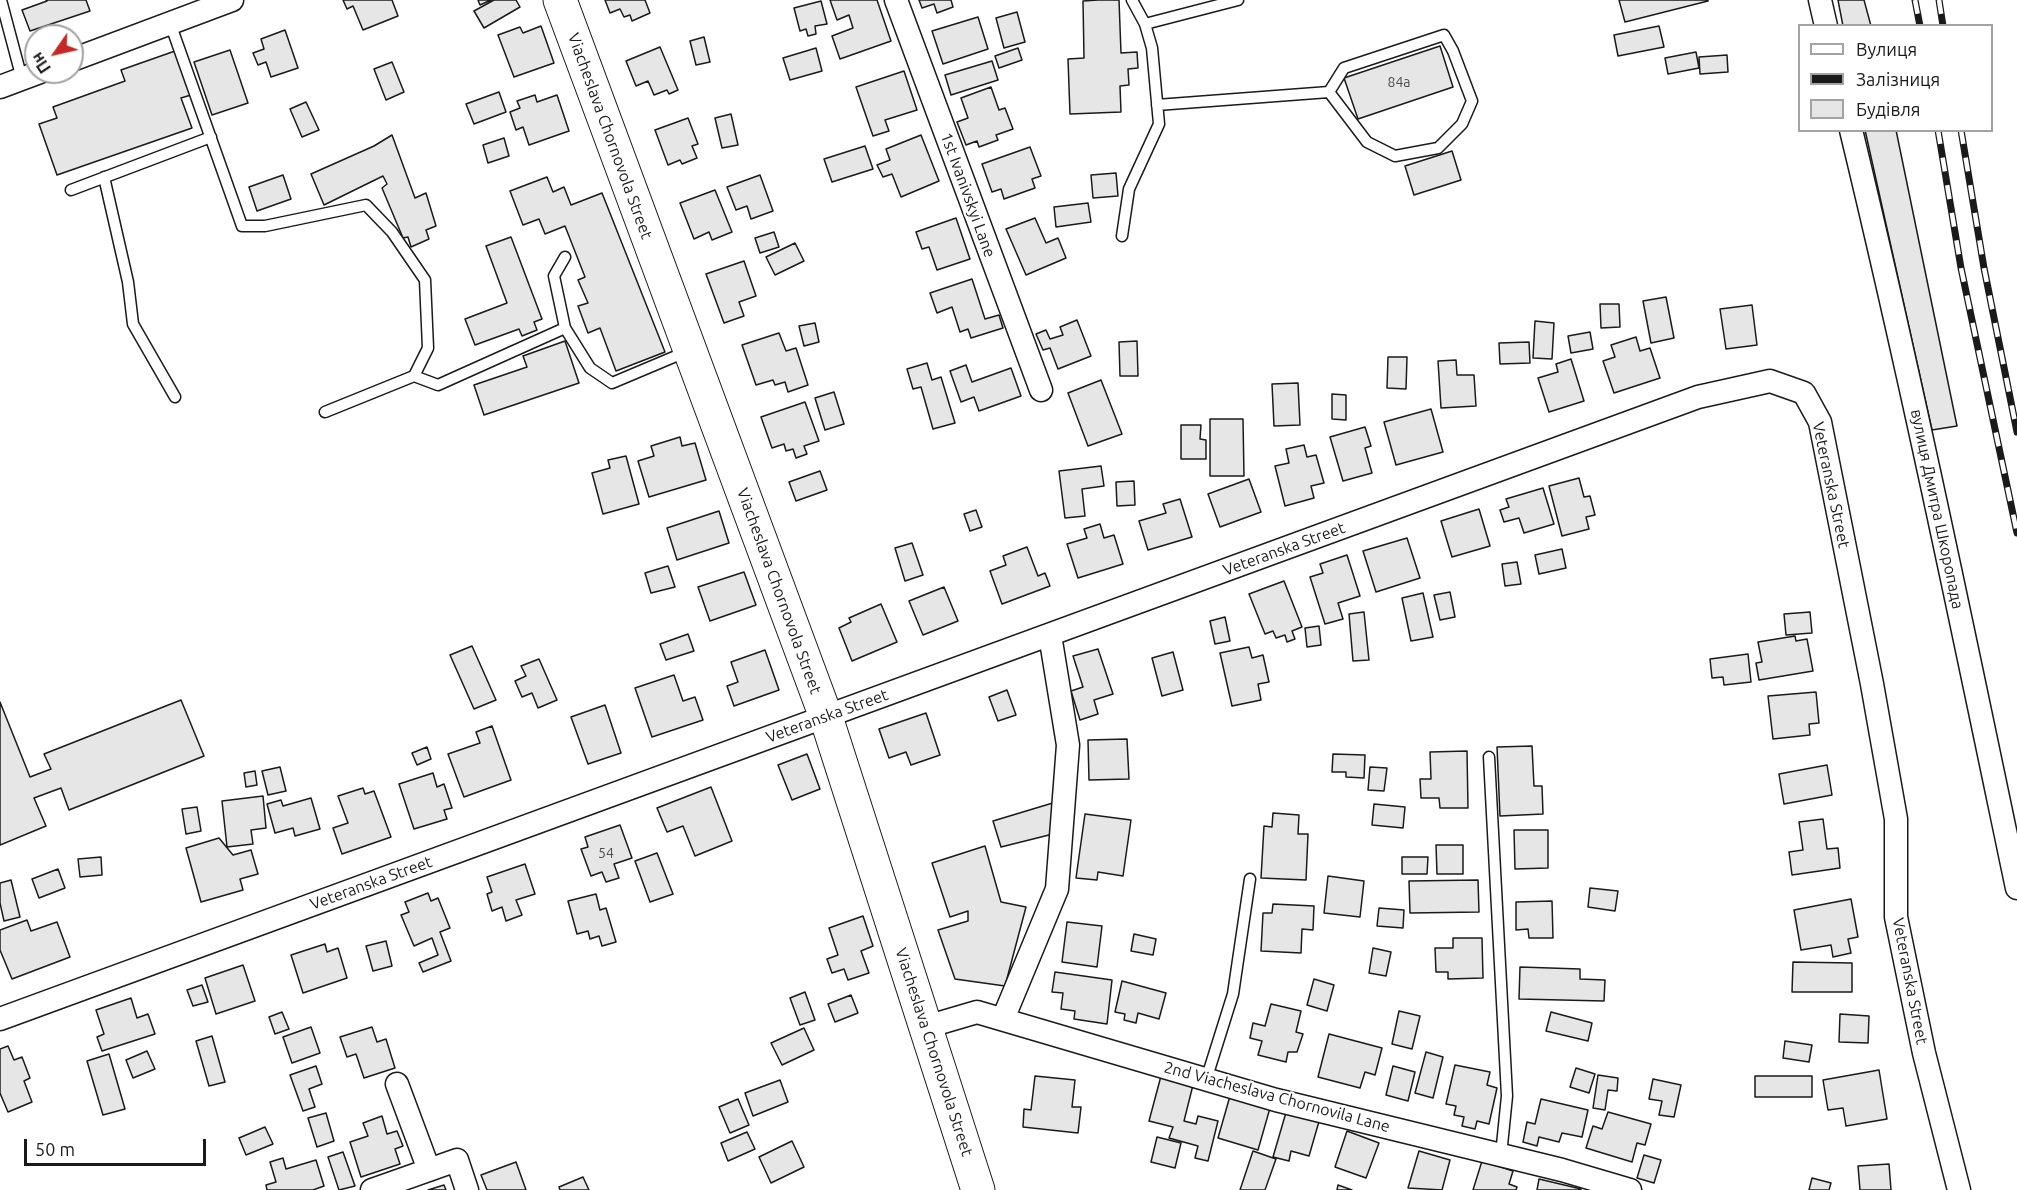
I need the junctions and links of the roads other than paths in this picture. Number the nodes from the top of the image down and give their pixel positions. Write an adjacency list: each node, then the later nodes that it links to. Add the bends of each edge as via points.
1 (0, 0): 13 (lane)
2 (232, 0): 8 (street)
3 (560, 0): 25 (main road, Viacheslava Chornovola Street)
4 (896, 0): 27 (street, 1st Ivanivskyi Lane)
5 (1132, 0): 10 (lane)
6 (1238, 0): 10 (lane)
7 (1820, 0): 11 (street)
8 (206, 5): 9 (street)
9 (170, 23): 12 (street); 19 (lane)
10 (1145, 24): 17 (lane, via 1152,48)
11 (1826, 24)
12 (84, 55)
13 (24, 58)
14 (24, 78): 15 (street)
15 (0, 87)
16 (1329, 92): 16 (lane, via 1367,142 1395,156 1438,148 1462,124 1472,100 1444,35 1344,69); 17 (lane)
17 (1157, 105): 22 (lane, via 1159,124 1129,189)
18 (1851, 132): 34 (street, вулиця Дмитра Шкоропада, via 1950,564)
19 (211, 137): 20 (lane); 26 (lane, via 242,225 265,226 366,205 392,232 425,280 428,348)
20 (104, 177): 21 (lane); 28 (lane, via 128,282 133,324)
21 (71, 190)
22 (1122, 236)
23 (565, 257): 24 (lane, via 554,276)
24 (565, 328): 25 (lane, via 590,368 612,383); 26 (lane, via 438,385)
25 (689, 350): 31 (main road, Viacheslava Chornovola Street)
26 (414, 376): 29 (lane)
27 (1041, 390)
28 (175, 397)
29 (325, 412)
30 (1050, 635): 31 (street, Veteranska Street); 36 (street, via 1068,745 1057,890); 46 (street, Veteranska Street, via 1698,397 1770,381 1804,393 1820,422 1872,684 1896,819 1896,917 1924,1053)
31 (826, 717): 35 (street, Veteranska Street); 37 (main road, Viacheslava Chornovola Street)
32 (1489, 757): 40 (lane, via 1507,1096)
33 (1250, 879): 38 (lane, via 1233,994)
34 (2017, 888)
35 (0, 1019)
36 (1003, 1019): 37 (street, 2nd Viacheslava Chornovila Lane, via 977,1012); 38 (street, 2nd Viacheslava Chornovila Lane)
37 (927, 1027): 44 (main road, Viacheslava Chornovola Street)
38 (1206, 1080): 40 (street, 2nd Viacheslava Chornovila Lane)
39 (397, 1084): 41 (street)
40 (1501, 1155): 45 (street, 2nd Viacheslava Chornovila Lane)
41 (429, 1170): 42 (street); 43 (street, via 457,1160)
42 (372, 1190)
43 (467, 1190)
44 (978, 1190)
45 (1630, 1190)
46 (1959, 1190)

